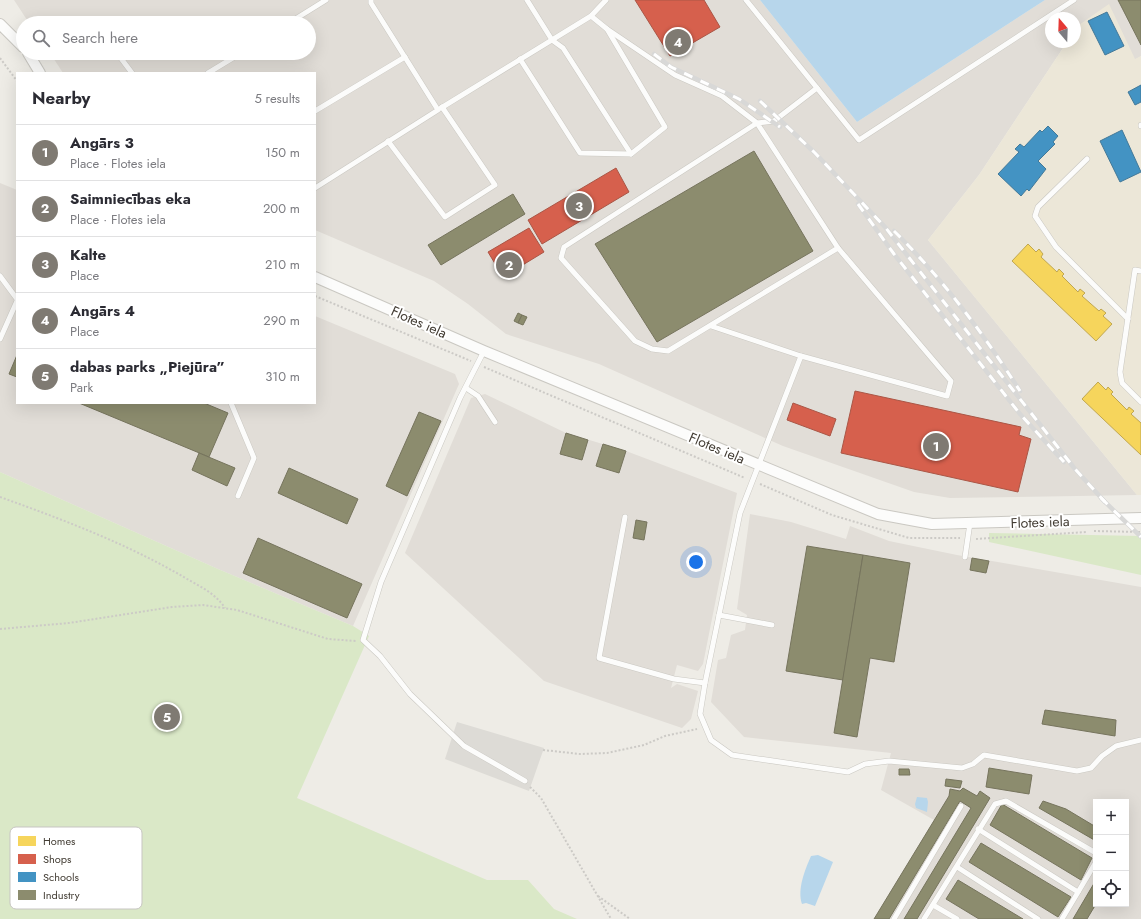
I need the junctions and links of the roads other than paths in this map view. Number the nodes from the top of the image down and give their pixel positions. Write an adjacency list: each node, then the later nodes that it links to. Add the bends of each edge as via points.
1 (326, 0): 7 (lane)
2 (371, 0): 13 (lane)
3 (527, 0): 12 (lane)
4 (606, 0): 8 (lane)
5 (746, 0): 21 (lane)
6 (1074, 0): 21 (lane, via 859,140)
7 (300, 16)
8 (591, 16): 10 (lane); 12 (lane)
9 (0, 24): 11 (street)
10 (607, 28): 24 (lane, via 675,75 722,96); 26 (lane, via 665,127)
11 (16, 39)
12 (552, 40): 14 (lane); 26 (lane, via 563,48)
13 (405, 57): 22 (lane); 23 (lane)
14 (520, 59): 22 (lane); 26 (lane, via 580,153)
15 (32, 60): 18 (street)
16 (122, 60): 19 (lane)
17 (229, 60): 20 (lane)
18 (39, 72)
19 (131, 72)
20 (210, 72)
21 (817, 88): 24 (lane, via 774,121)
22 (440, 108): 25 (lane); 25 (lane, via 495,185 458,209 445,217)
23 (316, 110)
24 (757, 123): 29 (lane); 36 (lane, via 564,247 561,258 635,341 646,347 668,351)
25 (388, 141): 28 (lane)
26 (631, 154)
27 (1087, 159): 35 (lane, via 1038,207 1035,216 1056,247)
28 (316, 187)
29 (838, 248): 36 (lane); 39 (lane, via 951,381 947,396)
30 (1141, 271): 35 (lane, via 1135,270)
31 (0, 276): 33 (lane)
32 (316, 277): 38 (street, Flotes iela)
33 (16, 299)
34 (16, 302): 37 (lane)
35 (1128, 319): 41 (lane, via 1120,372 1122,383)
36 (711, 326): 39 (lane)
37 (0, 339)
38 (484, 351): 40 (lane); 44 (street, Flotes iela)
39 (801, 356): 44 (lane)
40 (466, 388): 43 (lane, via 478,396); 54 (lane, via 381,582 363,640 380,656 410,694 464,746)
41 (1141, 402)
42 (231, 404): 45 (lane, via 254,458)
43 (495, 422)
44 (758, 465): 48 (street, Flotes iela, via 878,514 932,524); 50 (lane, via 740,513)
45 (238, 496)
46 (625, 518): 52 (lane, via 599,658 674,679)
47 (1141, 518): 48 (street, Flotes iela)
48 (970, 523): 49 (lane)
49 (965, 557)
50 (719, 615): 51 (lane); 52 (lane)
51 (772, 625)
52 (705, 683): 53 (lane, via 700,714 711,740 732,755 848,772 865,764 889,761 962,768 984,755 1077,771 1091,768 1116,746)
53 (1141, 740)
54 (525, 781)
55 (961, 806): 62 (lane)
56 (978, 829): 57 (lane, via 995,804 1006,802); 58 (lane); 60 (lane)
57 (1093, 851)
58 (956, 867): 61 (lane); 65 (lane)
59 (1093, 867): 60 (lane)
60 (1078, 892): 66 (lane)
61 (933, 904): 63 (lane); 64 (lane)
62 (894, 919)
63 (924, 919)
64 (958, 919)
65 (1038, 919)
66 (1062, 919)

